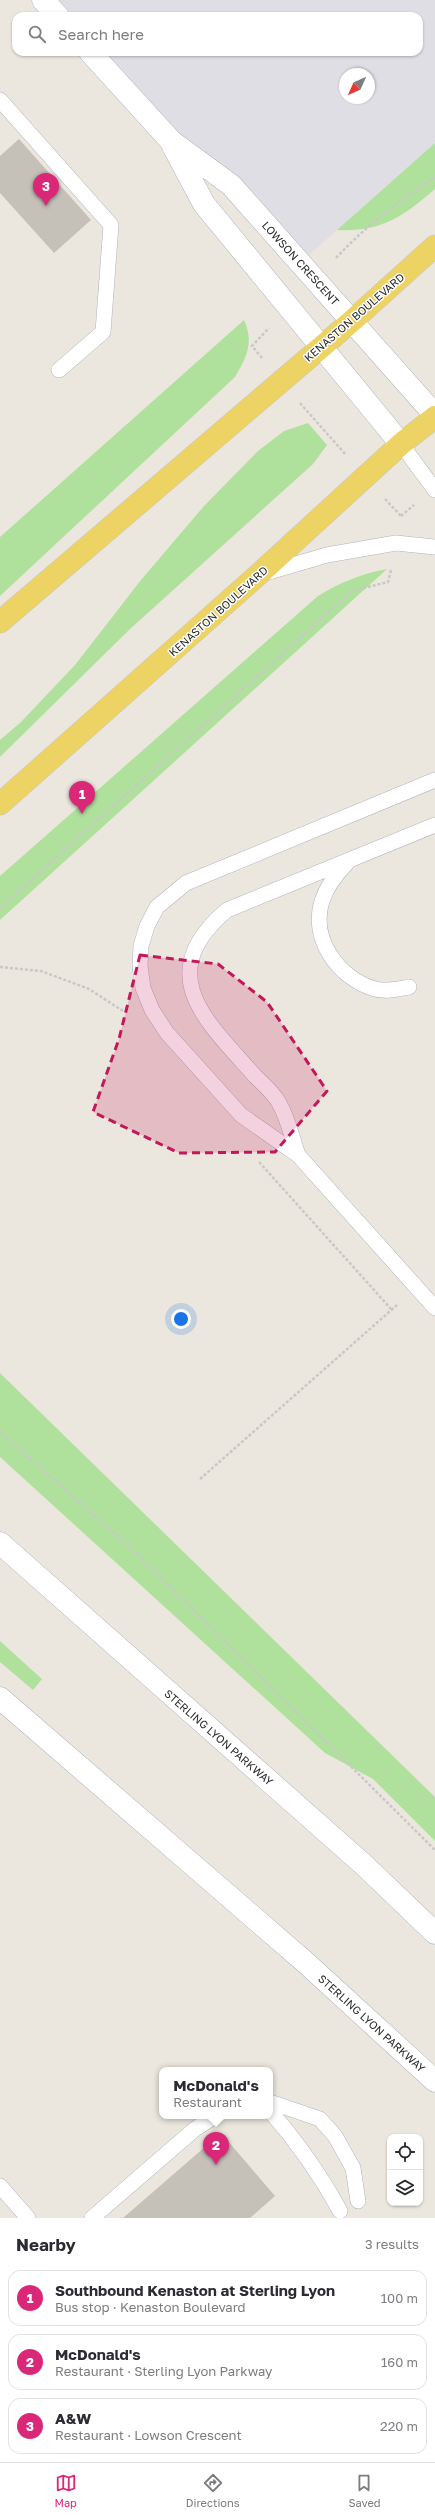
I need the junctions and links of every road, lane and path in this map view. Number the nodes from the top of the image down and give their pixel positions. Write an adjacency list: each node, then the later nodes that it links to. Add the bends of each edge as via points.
1 (43, 0): 2 (main road)
2 (54, 12)
3 (94, 56): 5 (main road, LOWSON CRESCENT)
4 (0, 100): 11 (lane, via 111,225 103,332)
5 (171, 141): 9 (main road, LOWSON CRESCENT, via 231,185); 10 (main road, LOWSON CRESCENT, via 204,204)
6 (435, 177): 7 (path, via 391,206)
7 (363, 229)
8 (435, 246): 9 (main road, KENASTON BOULEVARD)
9 (353, 320): 10 (main road, KENASTON BOULEVARD); 12 (main road, LOWSON CRESCENT)
10 (320, 347): 13 (main road, LOWSON CRESCENT); 19 (main road, KENASTON BOULEVARD)
11 (59, 370)
12 (435, 416): 13 (main road, KENASTON BOULEVARD)
13 (401, 444): 14 (lane); 18 (main road, KENASTON BOULEVARD)
14 (435, 490)
15 (401, 516): 16 (path)
16 (396, 543): 17 (lane); 18 (lane, via 327,556); 24 (path, via 388,582 352,592)
17 (435, 547)
18 (259, 574): 21 (main road, KENASTON BOULEVARD)
19 (0, 622)
20 (435, 780): 26 (lane, via 186,883 157,908 147,926 141,946 143,988 152,1010 167,1033 241,1115)
21 (0, 804)
22 (435, 825): 23 (lane)
23 (350, 860): 25 (lane, via 337,874 322,902 319,917 326,950 336,964 363,985 377,990); 26 (lane, via 226,910 211,924 199,941 192,956 189,972 193,996 205,1020 279,1103)
24 (0, 908)
25 (409, 987)
26 (298, 1155): 27 (lane)
27 (417, 1287): 28 (lane); 30 (path)
28 (435, 1308)
29 (0, 1432): 33 (path, via 130,1547)
30 (200, 1479)
31 (0, 1543): 34 (main road, STERLING LYON PARKWAY, via 364,1865)
32 (0, 1698): 35 (main road, STERLING LYON PARKWAY, via 299,1957)
33 (435, 1850)
34 (435, 1933)
35 (435, 2081)
36 (273, 2103): 40 (lane, via 320,2119 335,2136 353,2168)
37 (273, 2114): 41 (lane, via 322,2176)
38 (210, 2119): 43 (lane, via 195,2129)
39 (0, 2186): 42 (lane)
40 (358, 2201)
41 (340, 2211)
42 (28, 2218)
43 (92, 2218)

